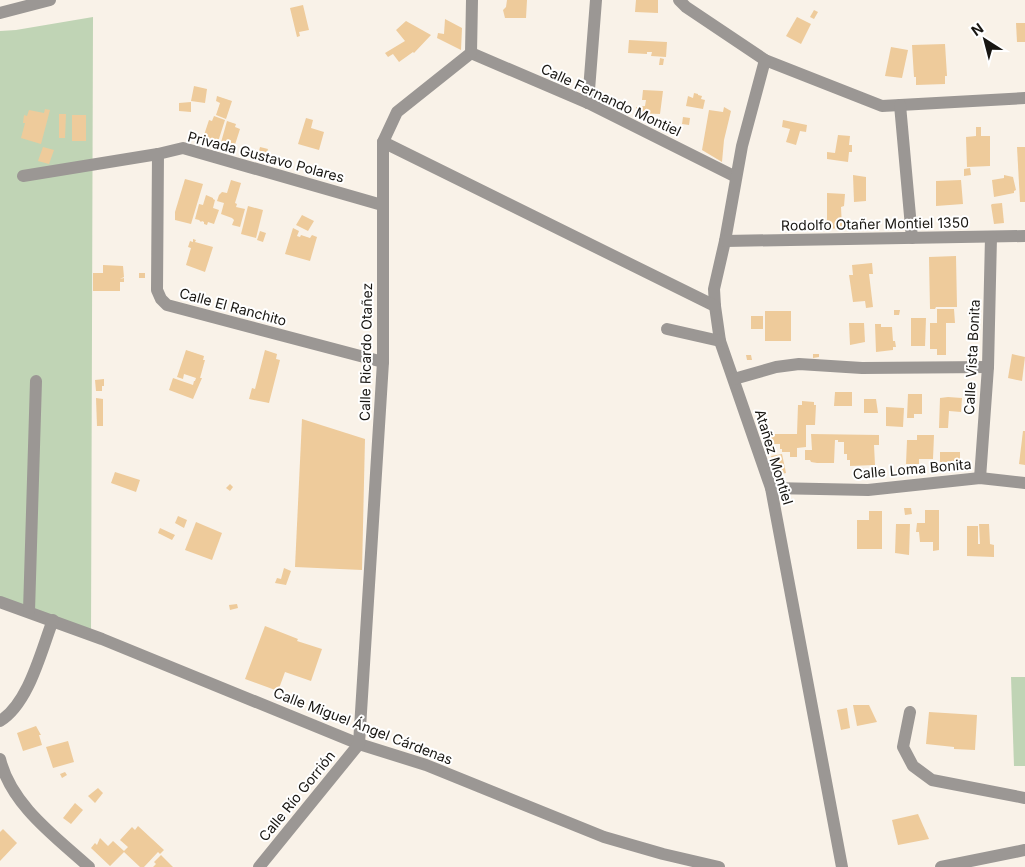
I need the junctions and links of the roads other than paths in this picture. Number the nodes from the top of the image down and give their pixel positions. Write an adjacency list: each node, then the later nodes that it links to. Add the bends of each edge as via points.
1 (50, 0): 5 (street)
2 (472, 0): 6 (street)
3 (596, 0): 9 (street)
4 (679, 0): 7 (street)
5 (0, 13)
6 (471, 53): 9 (street, Calle Fernando Montiel); 11 (street, Calle Ricardo Otañez, via 397,112)
7 (766, 60): 10 (street, via 882,106); 14 (street, Atañez Montiel)
8 (1025, 98): 10 (street)
9 (588, 103): 14 (street, Calle Fernando Montiel)
10 (900, 105): 18 (street)
11 (383, 142): 15 (street, Calle Ricardo Otañez); 20 (street)
12 (158, 154): 13 (street, Privada Gustavo Polares); 15 (street, Privada Gustavo Polares, via 183,148); 23 (street, Calle El Ranchito, via 157,290 167,305)
13 (23, 176)
14 (736, 177): 19 (street, Atañez Montiel)
15 (382, 205): 23 (street, Calle Ricardo Otañez)
16 (1025, 236): 17 (street, Rodolfo Otañer Montiel 1350)
17 (991, 237): 18 (street, Rodolfo Otañer Montiel 1350); 24 (street, Calle Vista Bonita)
18 (912, 238): 19 (street, Rodolfo Otañer Montiel 1350)
19 (725, 241): 20 (street, Atañez Montiel, via 714,289)
20 (715, 306): 22 (street, Atañez Montiel)
21 (667, 329): 22 (street)
22 (720, 341): 25 (street, Atañez Montiel)
23 (383, 362): 35 (street, Calle Ricardo Otañez)
24 (988, 367): 25 (street, via 862,368 799,364); 27 (street, Calle Vista Bonita)
25 (734, 379): 29 (street, Atañez Montiel)
26 (36, 381): 31 (street)
27 (980, 478): 28 (street, Calle Loma Bonita); 29 (street, Calle Loma Bonita, via 868,490)
28 (1025, 484)
29 (771, 488): 42 (street, Atañez Montiel)
30 (0, 602): 31 (street, Calle Miguel Ángel Cárdenas)
31 (28, 611): 32 (street, Calle Miguel Ángel Cárdenas)
32 (54, 620): 34 (street, via 24,695); 35 (street, Calle Miguel Ángel Cárdenas)
33 (910, 712): 37 (street, via 903,747 913,766 932,780)
34 (0, 722)
35 (359, 744): 40 (street, Calle Río Gorrión); 41 (street, Calle Miguel Ángel Cárdenas, via 426,765 604,837)
36 (0, 759): 39 (street, via 12,787 25,805)
37 (1025, 798)
38 (1025, 850): 43 (street)
39 (89, 867)
40 (259, 867)
41 (719, 867)
42 (842, 867)
43 (941, 867)

